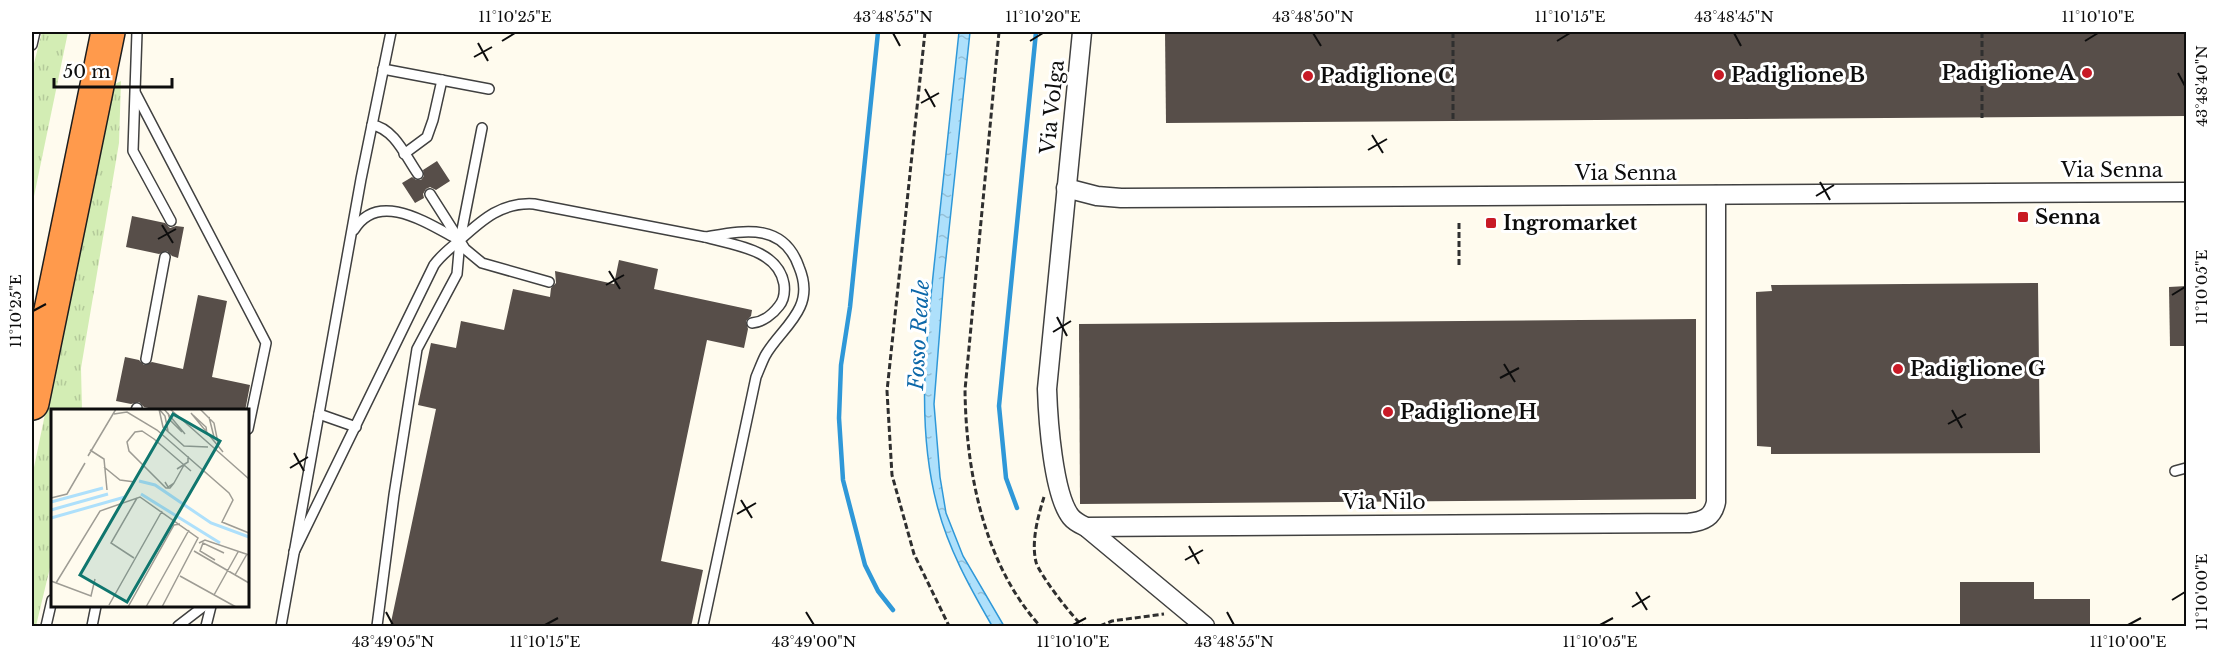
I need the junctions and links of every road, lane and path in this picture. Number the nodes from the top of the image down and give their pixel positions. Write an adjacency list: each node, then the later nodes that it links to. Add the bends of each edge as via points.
1 (35, 32): 11 (lane)
2 (84, 32): 34 (highway)
3 (108, 32): 37 (highway)
4 (137, 32): 15 (lane)
5 (391, 32): 12 (lane)
6 (925, 32): 58 (path, via 887,391 892,475 914,554)
7 (999, 32): 59 (path, via 965,412 969,463 993,547 1008,579)
8 (1082, 32): 22 (street, Via Volga)
9 (1453, 32): 17 (path)
10 (1982, 32): 16 (path)
11 (32, 45)
12 (383, 69): 13 (lane); 18 (lane)
13 (442, 80): 14 (lane); 20 (lane, via 427,137)
14 (489, 89)
15 (136, 94): 26 (lane, via 133,151); 39 (lane, via 266,344)
16 (1982, 118)
17 (1454, 122)
18 (372, 125): 20 (lane, via 384,129); 30 (lane)
19 (482, 128): 29 (lane)
20 (404, 154): 21 (lane)
21 (418, 174)
22 (1066, 188): 25 (street, Via Senna, via 1121,198); 41 (street, via 1047,389)
23 (2187, 192): 25 (street, Via Senna)
24 (430, 194): 29 (lane)
25 (1716, 195): 44 (street, Via Nilo, via 1716,437 1714,510 1710,516 1697,522)
26 (171, 221)
27 (1459, 223): 32 (path)
28 (705, 237): 29 (lane, via 525,204 485,216); 35 (lane, via 760,252 782,275 785,291 780,305 762,321); 57 (lane, via 753,230 779,238 798,263 804,289 794,318 765,356 756,377)
29 (460, 240): 30 (lane, via 410,215 376,211 359,222); 33 (lane, via 482,263); 40 (lane, via 434,265); 56 (lane, via 457,274 417,349)
30 (349, 243): 38 (lane)
31 (165, 257): 36 (lane)
32 (1459, 267)
33 (549, 282)
34 (32, 291)
35 (752, 323)
36 (146, 359)
37 (32, 403)
38 (319, 414): 40 (lane); 45 (lane)
39 (249, 424)
40 (356, 427): 45 (lane)
41 (1055, 467): 44 (street, via 1068,513); 60 (path, via 1034,539 1036,563)
42 (2187, 468): 43 (lane)
43 (2175, 471)
44 (1086, 527): 50 (street)
45 (294, 552): 55 (lane)
46 (51, 604): 51 (lane)
47 (96, 607): 52 (lane)
48 (203, 607): 53 (lane)
49 (210, 607): 54 (lane)
50 (1187, 611): 61 (path, via 1112,621); 62 (street)
51 (46, 627)
52 (92, 627)
53 (178, 627)
54 (206, 627)
55 (281, 627)
56 (377, 627)
57 (703, 627)
58 (949, 627)
59 (1040, 627)
60 (1083, 627)
61 (1100, 627)
62 (1205, 627)

